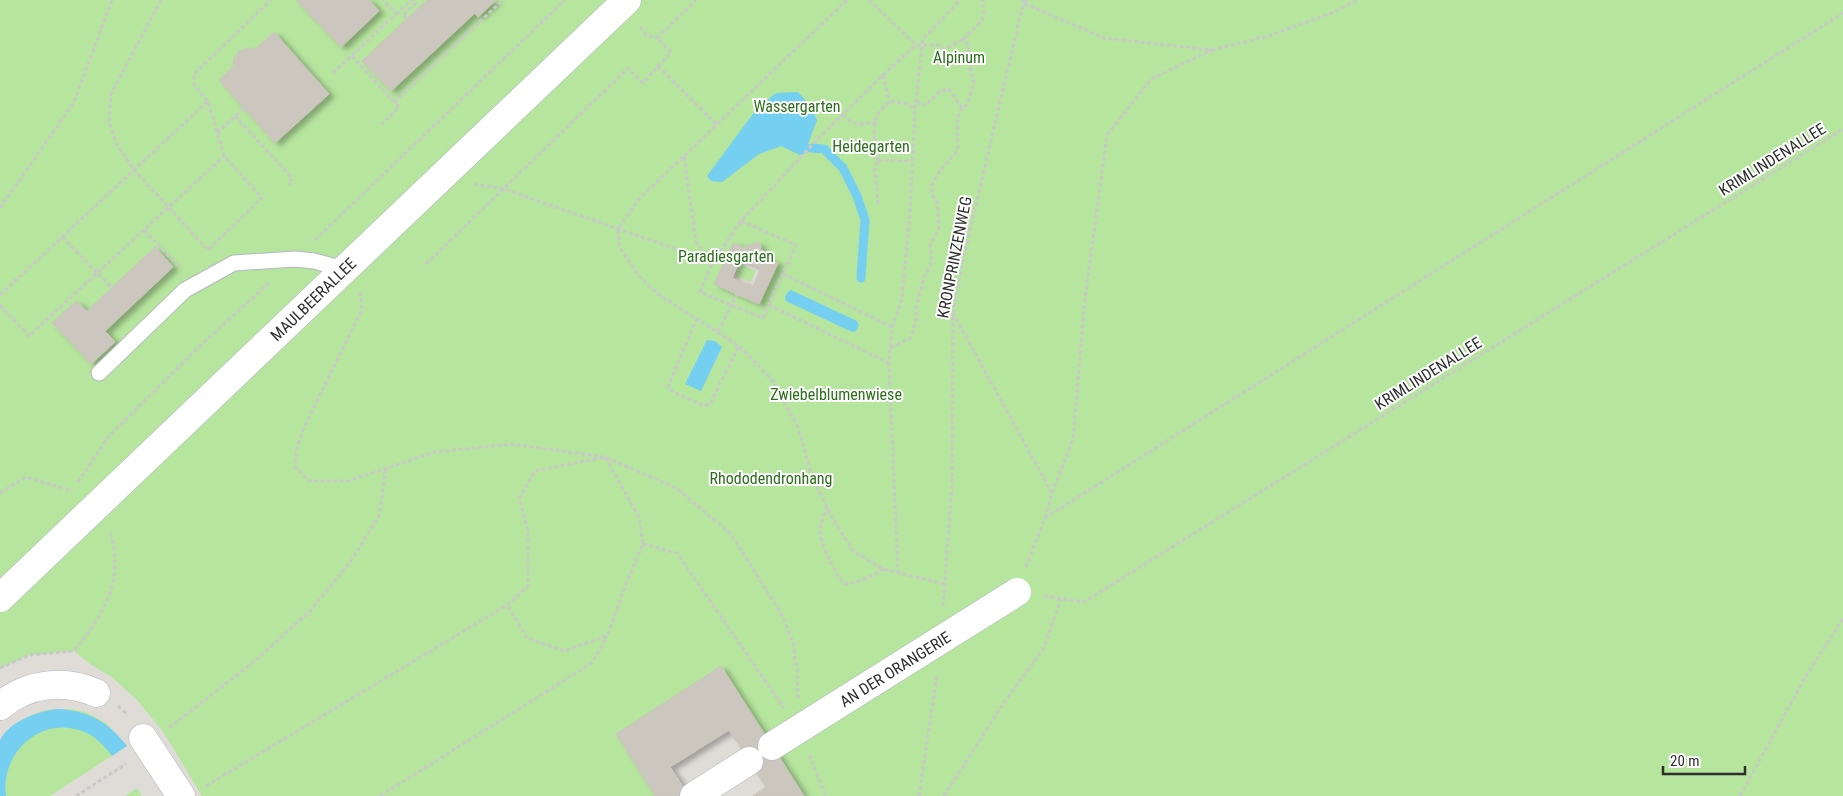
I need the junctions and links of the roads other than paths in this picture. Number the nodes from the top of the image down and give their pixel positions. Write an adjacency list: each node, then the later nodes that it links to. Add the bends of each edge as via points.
1 (627, 0): 2 (street, MAULBEERALLEE)
2 (344, 269): 3 (lane, via 295,259 234,263 185,290); 5 (street, MAULBEERALLEE)
3 (99, 373)
4 (1017, 592): 9 (street, AN DER ORANGERIE, bridge)
5 (0, 598)
6 (83, 675): 7 (street, via 65,684 39,679 28,690)
7 (2, 699)
8 (146, 743): 11 (street)
9 (772, 746)
10 (750, 761): 12 (street)
11 (190, 793)
12 (694, 796)

